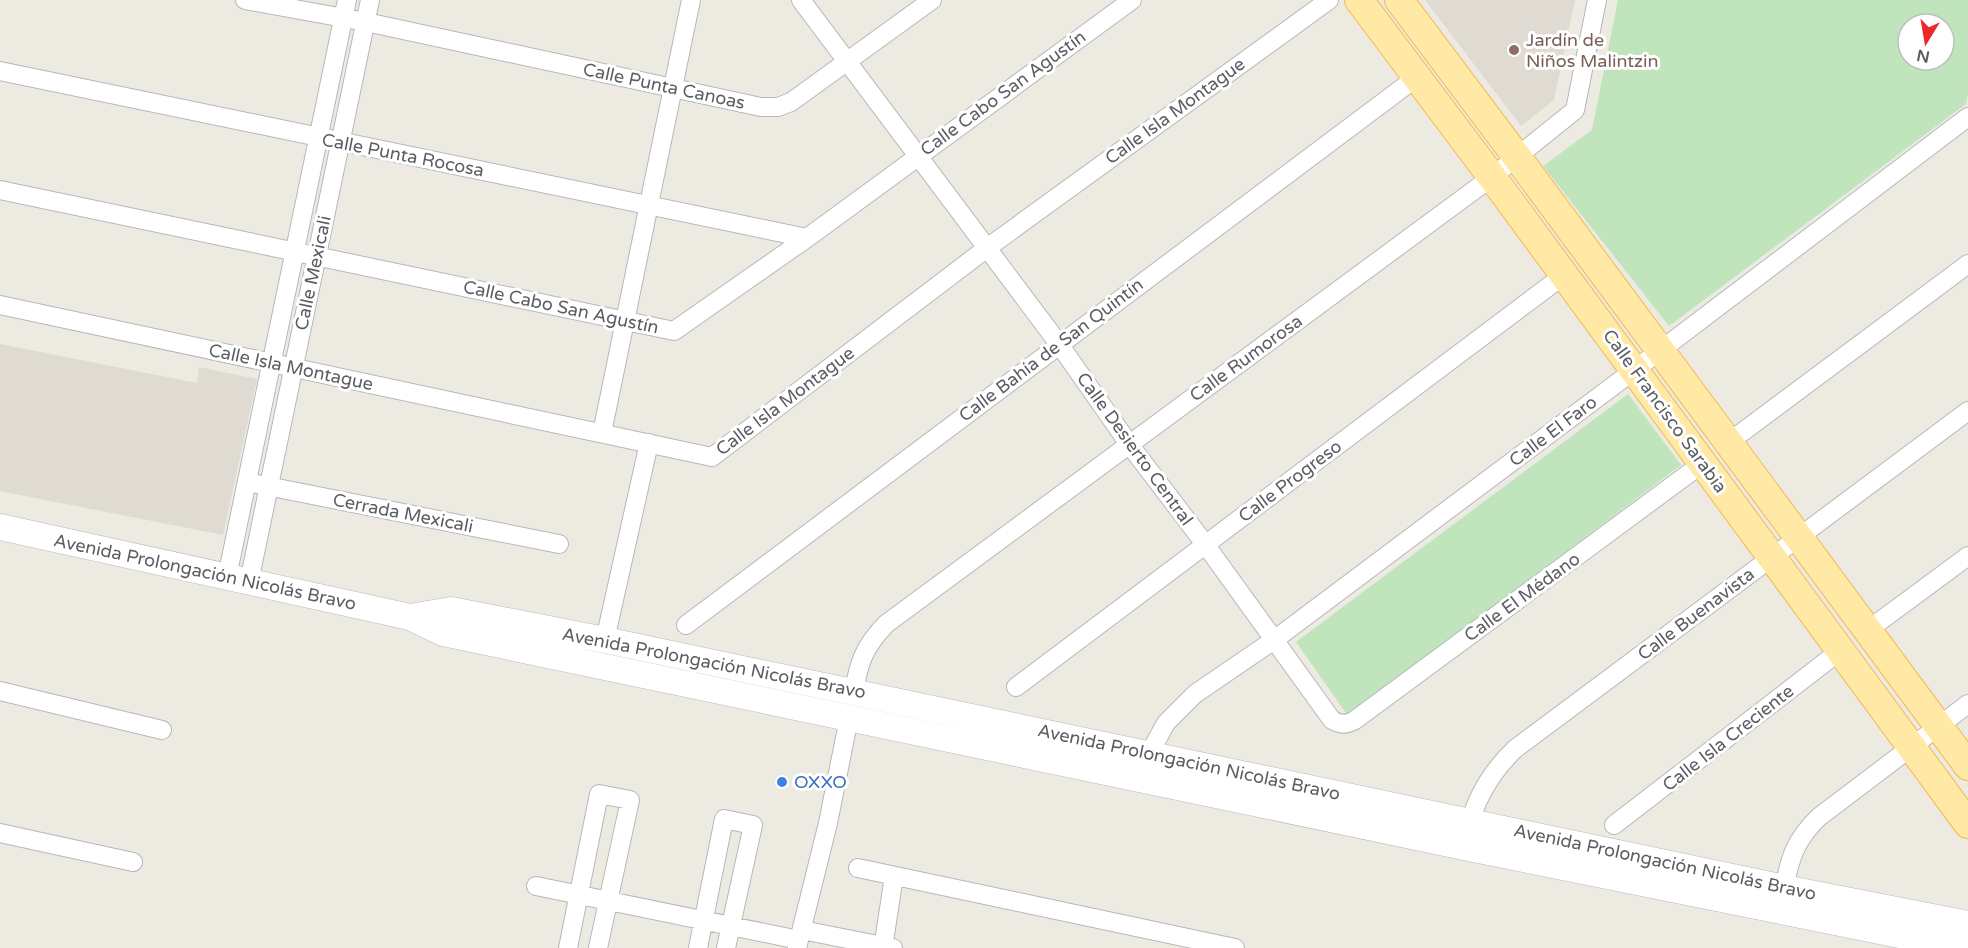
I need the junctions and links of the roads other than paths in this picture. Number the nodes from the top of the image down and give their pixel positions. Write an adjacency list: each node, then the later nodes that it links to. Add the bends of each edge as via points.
1 (245, 0): 12 (street, Calle Punta Canoas)
2 (347, 0): 12 (street, Calle Mexicali)
3 (370, 0): 13 (street, Calle Mexicali)
4 (691, 0): 17 (street)
5 (801, 0): 14 (street, Calle Desierto Central)
6 (932, 0): 14 (street, Calle Punta Canoas)
7 (1132, 0): 21 (street, Calle Cabo San Agustín)
8 (1329, 0): 27 (street, Calle Isla Montague)
9 (1359, 0): 16 (main road, Calle Francisco Sarabia)
10 (1399, 0): 22 (main road, Calle Francisco Sarabia)
11 (1597, 0): 22 (street, Calle Rumorosa, via 1575,110)
12 (343, 18): 13 (street, Calle Punta Canoas); 19 (street, Calle Mexicali)
13 (366, 22): 17 (street, Calle Punta Canoas); 20 (street, Calle Mexicali)
14 (848, 62): 17 (street, Calle Punta Canoas, via 778,107 760,107); 21 (street, Calle Desierto Central)
15 (0, 71): 19 (street, Calle Punta Rocosa)
16 (1417, 76): 23 (main road, Calle Francisco Sarabia); 34 (street, Calle Bahía de San Quintín)
17 (673, 88): 25 (street)
18 (1968, 117): 35 (street, Calle El Faro)
19 (318, 137): 20 (street, Calle Punta Rocosa); 28 (street, Calle Mexicali)
20 (340, 142): 25 (street, Calle Punta Rocosa); 29 (street, Calle Mexicali)
21 (918, 155): 26 (street, Calle Cabo San Agustín); 27 (street, Calle Desierto Central)
22 (1518, 157): 23 (street, Calle Rumorosa); 35 (main road, Calle Francisco Sarabia)
23 (1492, 177): 31 (main road, Calle Francisco Sarabia); 43 (street, Calle Rumorosa)
24 (0, 190): 28 (street, Calle Cabo San Agustín)
25 (649, 204): 26 (street, Calle Punta Rocosa); 33 (street)
26 (807, 238): 33 (street, Calle Cabo San Agustín, via 674,331)
27 (987, 248): 34 (street, Calle Desierto Central); 42 (street, Calle Isla Montague, via 712,457)
28 (295, 251): 29 (street, Calle Cabo San Agustín); 36 (street, Calle Mexicali)
29 (316, 256): 33 (street, Calle Cabo San Agustín); 37 (street, Calle Mexicali)
30 (1968, 264): 41 (street)
31 (1564, 275): 38 (main road, Calle Francisco Sarabia); 50 (street, Calle Progreso)
32 (0, 305): 36 (street, Calle Isla Montague)
33 (625, 320): 40 (street)
34 (1059, 344): 43 (street, Calle Desierto Central); 55 (street, Calle Bahía de San Quintín)
35 (1661, 350): 38 (street, Calle El Faro); 41 (main road, Calle Francisco Sarabia)
36 (271, 362): 37 (street, Calle Isla Montague); 45 (street, Calle Mexicali)
37 (294, 367): 40 (street, Calle Isla Montague); 46 (street, Calle Mexicali)
38 (1634, 370): 44 (main road, Calle Francisco Sarabia); 58 (street, Calle El Faro)
39 (1968, 411): 48 (street, Calle Buenavista)
40 (602, 433): 42 (street, Calle Isla Montague)
41 (1729, 442): 48 (main road, Calle Francisco Sarabia)
42 (649, 443): 57 (street)
43 (1129, 444): 50 (street, Calle Desierto Central); 61 (street, Calle Rumorosa, via 886,624 874,636 858,666)
44 (1703, 463): 52 (main road, Calle Francisco Sarabia); 65 (street, Calle El Médano, via 1355,720)
45 (247, 481): 46 (street, Cerrada Mexicali); 53 (street, Calle Mexicali)
46 (269, 486): 49 (street, Cerrada Mexicali); 53 (street, Calle Mexicali)
47 (0, 526): 53 (main road, Avenida Prolongación Nicolás Bravo)
48 (1800, 538): 52 (street, Calle Buenavista); 56 (main road, Calle Francisco Sarabia)
49 (559, 544)
50 (1205, 544): 58 (street, Calle Desierto Central); 60 (street, Calle Progreso)
51 (1968, 556): 56 (street)
52 (1772, 557): 59 (main road, Calle Francisco Sarabia); 71 (street, Calle Buenavista, via 1515,749 1489,778)
53 (238, 579): 54 (main road, Avenida Prolongación Nicolás Bravo)
54 (410, 616): 57 (main road, Avenida Prolongación Nicolás Bravo, via 450,610); 64 (main road, Avenida Prolongación Nicolás Bravo, via 443,633)
55 (686, 624)
56 (1868, 630): 66 (main road, Calle Francisco Sarabia)
57 (605, 640): 61 (main road, Avenida Prolongación Nicolás Bravo)
58 (1274, 640): 65 (street, Calle Desierto Central); 69 (street, Calle El Faro, via 1195,694 1166,723)
59 (1841, 650): 68 (main road, Calle Francisco Sarabia); 73 (street, Calle Isla Creciente)
60 (1016, 687)
61 (854, 691): 64 (main road); 69 (main road, Avenida Prolongación Nicolás Bravo)
62 (1, 695): 67 (street)
63 (1968, 704): 66 (street)
64 (849, 718): 75 (main road, Avenida Prolongación Nicolás Bravo); 86 (street)
65 (1338, 724)
66 (1939, 726): 68 (street); 70 (main road, Calle Francisco Sarabia)
67 (162, 729)
68 (1912, 746): 72 (main road, Calle Francisco Sarabia); 80 (street, via 1808,827 1790,859)
69 (1149, 754): 71 (main road, Avenida Prolongación Nicolás Bravo)
70 (1968, 766)
71 (1470, 821): 75 (street, Calle Buenavista); 80 (main road, Avenida Prolongación Nicolás Bravo)
72 (1968, 824)
73 (1614, 825)
74 (0, 832): 76 (street)
75 (1464, 847): 93 (main road, Avenida Prolongación Nicolás Bravo)
76 (133, 862)
77 (858, 868): 78 (street)
78 (900, 877): 91 (street); 92 (street)
79 (536, 886): 81 (street)
80 (1784, 888): 84 (main road, Avenida Prolongación Nicolás Bravo)
81 (579, 894): 82 (street); 82 (street, via 599,794 630,800); 87 (street)
82 (608, 900): 83 (street); 88 (street)
83 (703, 920): 85 (street); 85 (street, via 724,819 753,825); 89 (street)
84 (1968, 924)
85 (731, 926): 86 (street); 90 (street)
86 (800, 939): 91 (street)
87 (568, 948)
88 (598, 948)
89 (698, 948)
90 (726, 948)
91 (888, 948)
92 (1235, 948)
93 (1964, 948)

